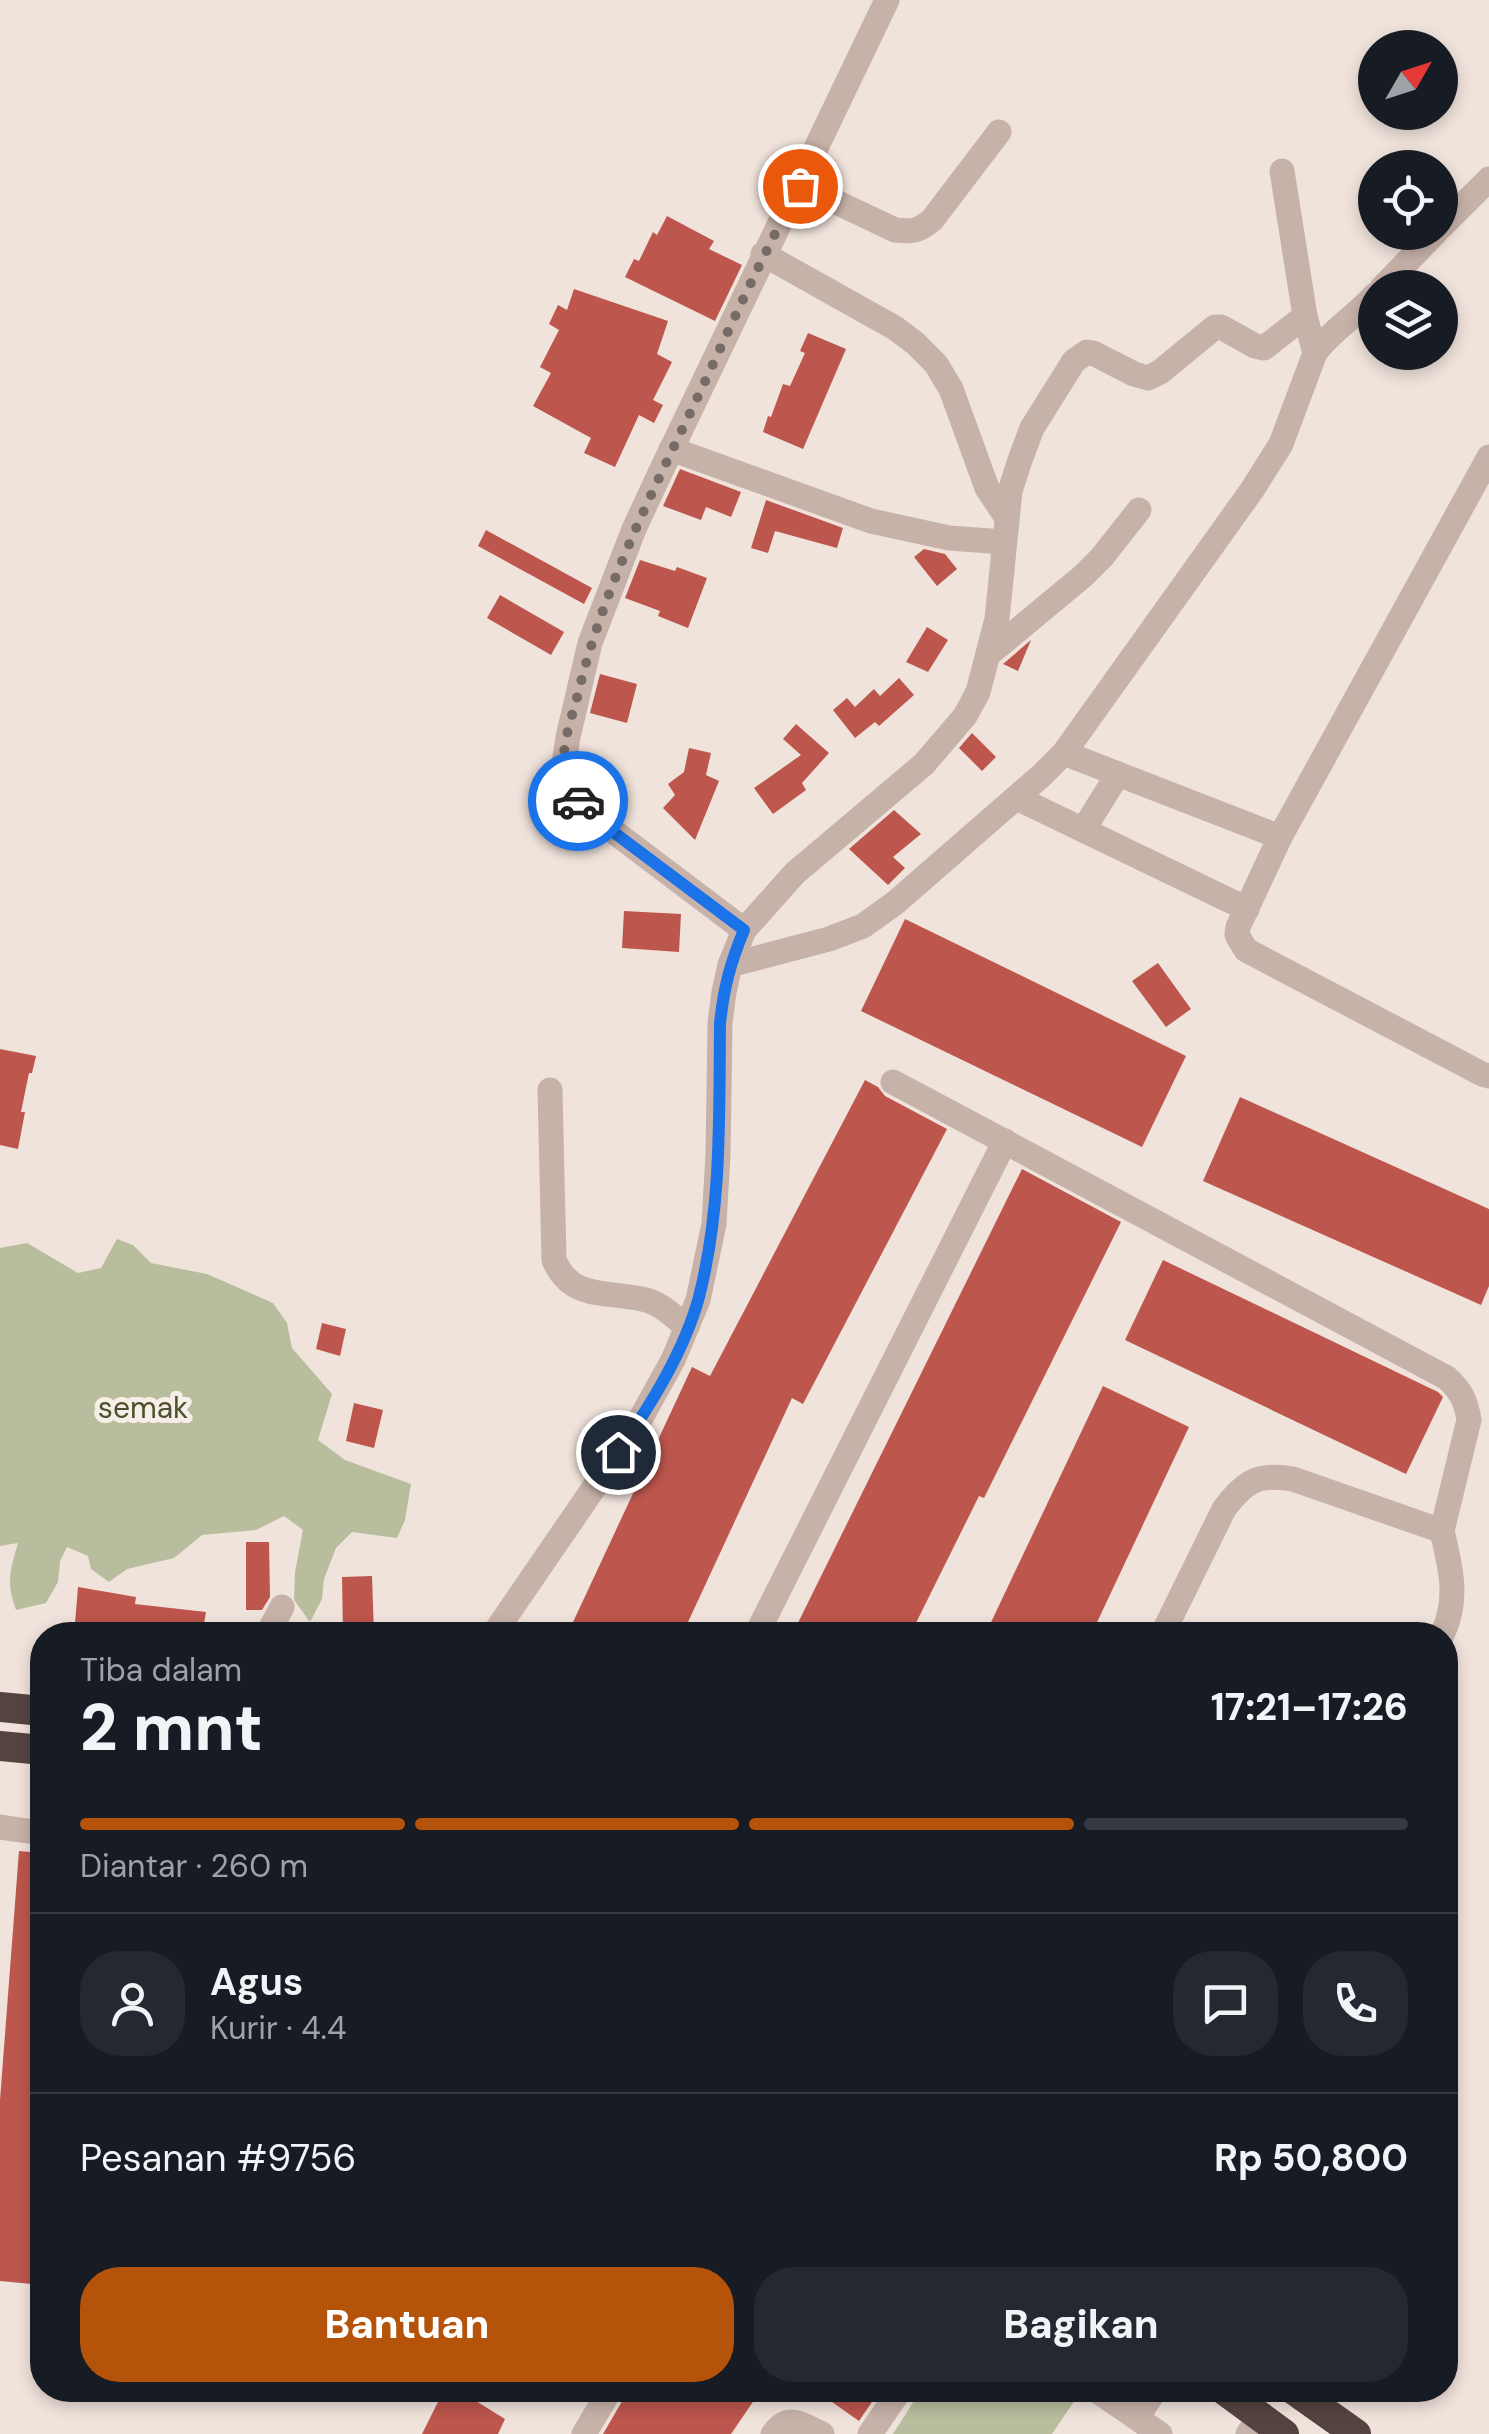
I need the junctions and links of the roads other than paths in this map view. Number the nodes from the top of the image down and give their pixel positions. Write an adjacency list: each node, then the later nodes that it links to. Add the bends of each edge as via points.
1 (887, 0): 5 (street)
2 (999, 132): 5 (street, via 932,220 912,232)
3 (1282, 171): 11 (street)
4 (1489, 178): 6 (street)
5 (800, 186): 8 (street)
6 (1458, 210)
7 (1419, 250): 9 (street)
8 (763, 254): 13 (street); 16 (street, via 896,328 936,364)
9 (1399, 270)
10 (1358, 313): 12 (street)
11 (1305, 316): 12 (street); 16 (street, via 1264,348 1215,327 1148,378 1093,353 1081,356 1032,428 1010,491)
12 (1315, 353): 18 (street, via 1272,460)
13 (671, 448): 16 (street, via 872,521 949,538); 24 (street, via 590,643 564,764 573,792 592,816)
14 (1489, 457): 22 (street)
15 (1140, 510): 17 (street, via 1083,576)
16 (1006, 530): 17 (street)
17 (988, 654): 24 (street, via 978,692 946,742 795,873)
18 (1064, 754): 19 (street); 20 (street)
19 (1118, 774): 21 (street); 22 (street)
20 (1016, 798): 21 (street); 25 (street, via 862,926)
21 (1083, 830): 23 (street)
22 (1280, 838): 23 (street)
23 (1247, 909): 26 (street, via 1237,935 1246,950)
24 (744, 930): 25 (street)
25 (730, 964): 30 (street, via 720,1023 714,1224)
26 (1489, 1076)
27 (893, 1082): 29 (street)
28 (550, 1090): 30 (street, via 559,1272 596,1293 657,1304)
29 (1005, 1141): 31 (street, via 1447,1378); 36 (street)
30 (687, 1327): 35 (street, via 636,1425)
31 (1479, 1414): 32 (street)
32 (1442, 1532): 37 (street, via 1293,1480 1252,1481 1224,1509); 38 (street, via 1453,1575)
33 (282, 1606): 34 (street)
34 (274, 1622)
35 (497, 1622)
36 (763, 1622)
37 (1168, 1622)
38 (1446, 1622)
39 (0, 1707): 40 (highway)
40 (30, 1710)
41 (0, 1746): 42 (highway)
42 (30, 1749)
43 (0, 1827): 44 (street)
44 (30, 1831)
45 (603, 2402): 53 (street)
46 (892, 2402): 56 (street)
47 (1114, 2402): 51 (street)
48 (1147, 2402): 51 (street)
49 (1237, 2402): 52 (highway)
50 (1311, 2402): 58 (highway)
51 (1137, 2418): 57 (street)
52 (1264, 2428)
53 (584, 2434)
54 (772, 2434): 55 (street, via 791,2420)
55 (822, 2434)
56 (870, 2434)
57 (1160, 2434)
58 (1356, 2434)

